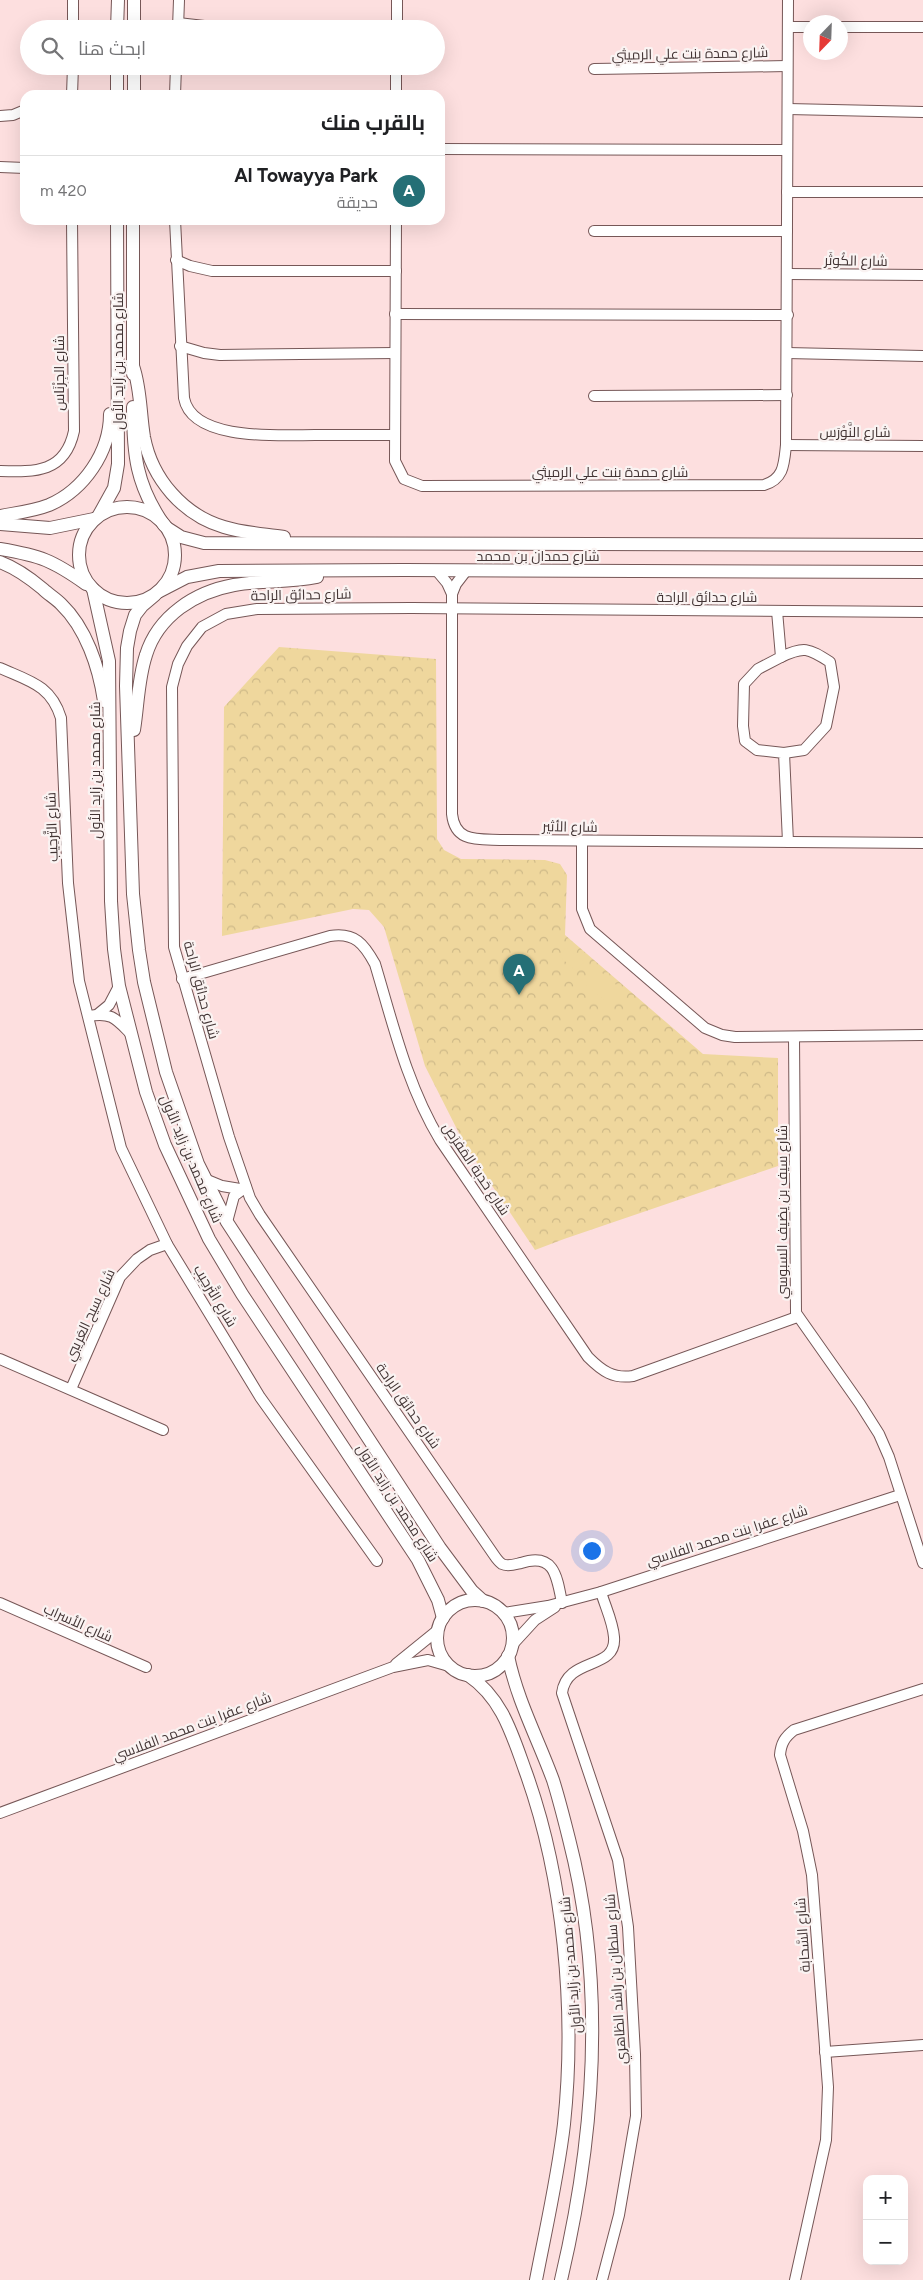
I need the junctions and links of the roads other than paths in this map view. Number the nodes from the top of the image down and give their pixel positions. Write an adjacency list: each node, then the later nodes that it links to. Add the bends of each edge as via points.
1 (73, 0): 7 (street)
2 (118, 0): 8 (main road)
3 (134, 0): 9 (main road)
4 (179, 0): 10 (street)
5 (397, 0): 11 (street)
6 (788, 0): 15 (street, شارع حمدة بنت علي الرميثي)
7 (73, 20)
8 (118, 20)
9 (134, 20)
10 (178, 20)
11 (396, 20)
12 (803, 27): 15 (street)
13 (848, 27): 14 (street)
14 (923, 27)
15 (788, 28): 16 (street, شارع حمدة بنت علي الرميثي)
16 (787, 66): 17 (street, شارع حمدة بنت علي الرميثي); 28 (street, شارع حمدة بنت علي الرميثي)
17 (594, 69)
18 (73, 75): 23 (street)
19 (117, 75): 24 (main road)
20 (134, 75): 25 (main road)
21 (177, 75): 26 (street)
22 (396, 75): 27 (street)
23 (72, 90)
24 (117, 90)
25 (134, 90)
26 (178, 90)
27 (396, 90)
28 (788, 109): 30 (street); 33 (street, شارع حمدة بنت علي الرميثي)
29 (20, 112): 31 (street)
30 (923, 112)
31 (0, 116)
32 (445, 150): 33 (street)
33 (786, 150): 36 (street, شارع حمدة بنت علي الرميثي)
34 (0, 168): 35 (street)
35 (20, 168)
36 (787, 192): 37 (street); 44 (street, شارع حمدة بنت علي الرميثي)
37 (923, 192)
38 (72, 225): 62 (street, شارع الجِرْنَاس, via 72,441 62,458 45,469)
39 (117, 225): 55 (main road, شارع محمد بن زايد الأول)
40 (133, 225): 56 (main road, شارع محمد بن زايد الأول)
41 (175, 225): 45 (street)
42 (396, 225): 46 (street, شارع حمدة بنت علي الرميثي)
43 (594, 231): 44 (street)
44 (787, 231): 47 (street, شارع حمدة بنت علي الرميثي)
45 (176, 260): 46 (street, via 212,271); 51 (street)
46 (396, 271): 49 (street, شارع حمدة بنت علي الرميثي)
47 (788, 274): 48 (street, شارع الكُوثَر); 50 (street, شارع حمدة بنت علي الرميثي)
48 (923, 275)
49 (395, 314): 50 (street); 52 (street, شارع حمدة بنت علي الرميثي)
50 (788, 315): 53 (street, شارع حمدة بنت علي الرميثي)
51 (180, 346): 52 (street, via 204,354 220,355); 59 (street, via 185,402 193,415 205,422 248,434)
52 (395, 353): 59 (street, شارع حمدة بنت علي الرميثي)
53 (787, 354): 54 (street); 57 (street, شارع حمدة بنت علي الرميثي)
54 (923, 356)
55 (116, 365): 63 (main road, via 111,384 108,440 86,477 49,505); 64 (main road, شارع محمد بن زايد الأول, via 117,477)
56 (133, 366): 66 (main road, شارع محمد بن زايد الأول, via 134,454 143,488); 67 (main road, via 139,384 148,453 162,480 179,501 201,517 233,530)
57 (786, 395): 58 (street); 60 (street, شارع حمدة بنت علي الرميثي)
58 (594, 396)
59 (395, 435): 60 (street, شارع حمدة بنت علي الرميثي, via 395,461 399,474 422,486 764,485 778,478 782,471)
60 (786, 445): 61 (street, شارع النَّوْرَس)
61 (923, 446)
62 (0, 471)
63 (0, 516)
64 (97, 517): 65 (main road, via 50,528); 66 (main road, via 120,507 132,507 144,510); 75 (main road, via 81,538 78,555 81,572)
65 (0, 524)
66 (166, 526): 67 (main road, شارع حمدان بن محمد, via 181,537 204,543); 76 (main road, via 174,544 174,562 169,579)
67 (346, 544): 68 (main road, شارع حمدان بن محمد)
68 (923, 545)
69 (0, 549): 75 (main road, via 41,557)
70 (0, 562): 84 (main road, via 21,572 62,604 86,640 102,687)
71 (437, 570): 72 (main road, شارع حمدان بن محمد); 73 (main road, شارع حمدان بن محمد); 77 (street)
72 (466, 571): 74 (main road, شارع حمدان بن محمد); 77 (street)
73 (341, 572): 76 (main road, شارع حمدان بن محمد, via 208,572 187,577); 85 (main road, via 301,580 232,585 194,598 178,609 156,634 146,654)
74 (923, 572)
75 (92, 588): 76 (main road, via 119,603 134,603); 84 (main road, شارع محمد بن زايد الأول, via 109,662)
76 (156, 593): 85 (main road, شارع محمد بن زايد الأول, via 135,615 127,648)
77 (452, 594): 78 (street, شارع الأثير)
78 (452, 609): 79 (street, شارع حدائق الراحة); 86 (street, شارع الأثير, via 453,825 459,833 470,838); 89 (street, شارع حدائق الراحة, via 257,608 218,618 202,627 194,637 178,664 172,687 172,924)
79 (777, 611): 80 (street, شارع حدائق الراحة); 81 (street)
80 (923, 612)
81 (781, 656): 83 (street, via 758,669 744,684 743,726 745,741 757,750); 83 (street, via 798,649 810,649 830,662 834,687 826,726 804,750)
82 (0, 668): 91 (street, شارع التَّرحِيب, via 42,687 54,700 61,718 68,882 79,981)
83 (784, 754): 87 (street)
84 (110, 776): 90 (main road, شارع محمد بن زايد الأول, via 112,901)
85 (130, 780): 95 (main road, شارع محمد بن زايد الأول, via 134,894 144,982 179,1114)
86 (582, 841): 87 (street, شارع الأثير); 94 (street, via 582,909 590,929 705,1028 735,1037)
87 (788, 842): 88 (street, شارع الأثير)
88 (923, 843)
89 (182, 979): 96 (street, شارع حدائق الراحة); 99 (street, شارع حَدبة المَفرَص, via 330,936 342,934 365,946 374,964 423,1112 588,1357 607,1374 634,1376)
90 (119, 986): 91 (street, via 109,1005); 92 (main road, شارع محمد بن زايد الأول)
91 (94, 1015): 92 (street, via 109,1015); 98 (street, شارع التَّرحِيب, via 121,1148)
92 (131, 1034): 111 (main road, شارع محمد بن زايد الأول, via 146,1092 165,1145 209,1239 418,1560 435,1592)
93 (923, 1035): 94 (street)
94 (794, 1037): 99 (street, شارع سيف بن يضيف السبوسي)
95 (205, 1179): 96 (street, via 222,1186); 97 (main road, شارع محمد بن زايد الأول)
96 (243, 1188): 97 (street, via 234,1196); 108 (street, شارع حدائق الراحة, via 494,1555 502,1564 535,1559 547,1563 554,1570)
97 (226, 1222): 107 (main road, شارع محمد بن زايد الأول, via 440,1548)
98 (167, 1244): 101 (street, شارع سيح العَريبي, via 137,1259 120,1277); 104 (street, شارع التَّرحِيب, via 260,1397)
99 (797, 1317): 103 (street, شارع سيف بن يضيف السبوسي, via 838,1371 879,1434)
100 (1, 1362): 101 (street)
101 (70, 1389): 102 (street)
102 (163, 1430)
103 (900, 1495): 105 (street, شارع سيف بن يضيف السبوسي); 106 (street, شارع عفرا بنت محمد الفلاسي)
104 (377, 1561)
105 (923, 1563)
106 (601, 1592): 108 (street, شارع عفرا بنت محمد الفلاسي); 124 (street, شارع سلطان بن راشد الظاهري, via 614,1637 613,1648 600,1661 574,1671 565,1681 562,1693 618,1860 628,1927 636,2116)
107 (483, 1601): 110 (main road); 111 (main road, via 460,1603 450,1609)
108 (562, 1602): 110 (street, شارع عفرا بنت محمد الفلاسي); 112 (street, شارع عفرا بنت محمد الفلاسي, via 535,1620)
109 (0, 1603): 116 (street, شارع الأسراب)
110 (504, 1613): 112 (main road, via 513,1633)
111 (440, 1624): 114 (main road, via 437,1643); 115 (street, شارع عفرا بنت محمد الفلاسي)
112 (513, 1644): 113 (main road)
113 (508, 1656): 117 (main road, via 492,1672); 123 (main road, شارع محمد بن زايد الأول, via 520,1698 553,1781 569,1840 588,1952 592,2039 587,2129 580,2190)
114 (449, 1666): 115 (street, شارع عفرا بنت محمد الفلاسي, via 428,1660); 117 (main road)
115 (393, 1667): 119 (street, شارع عفرا بنت محمد الفلاسي)
116 (146, 1668)
117 (468, 1675): 122 (main road, شارع محمد بن زايد الأول, via 486,1689 507,1721 529,1780 547,1846 564,1944 567,2036 564,2124)
118 (923, 1689): 121 (street, شارع السَّحابة, via 794,1730 781,1745 780,1755 803,1831 812,1875)
119 (0, 1812)
120 (923, 2045): 121 (street)
121 (825, 2052): 125 (street, شارع السَّحابة, via 826,2140)
122 (536, 2280)
123 (561, 2280)
124 (602, 2280)
125 (796, 2280)

